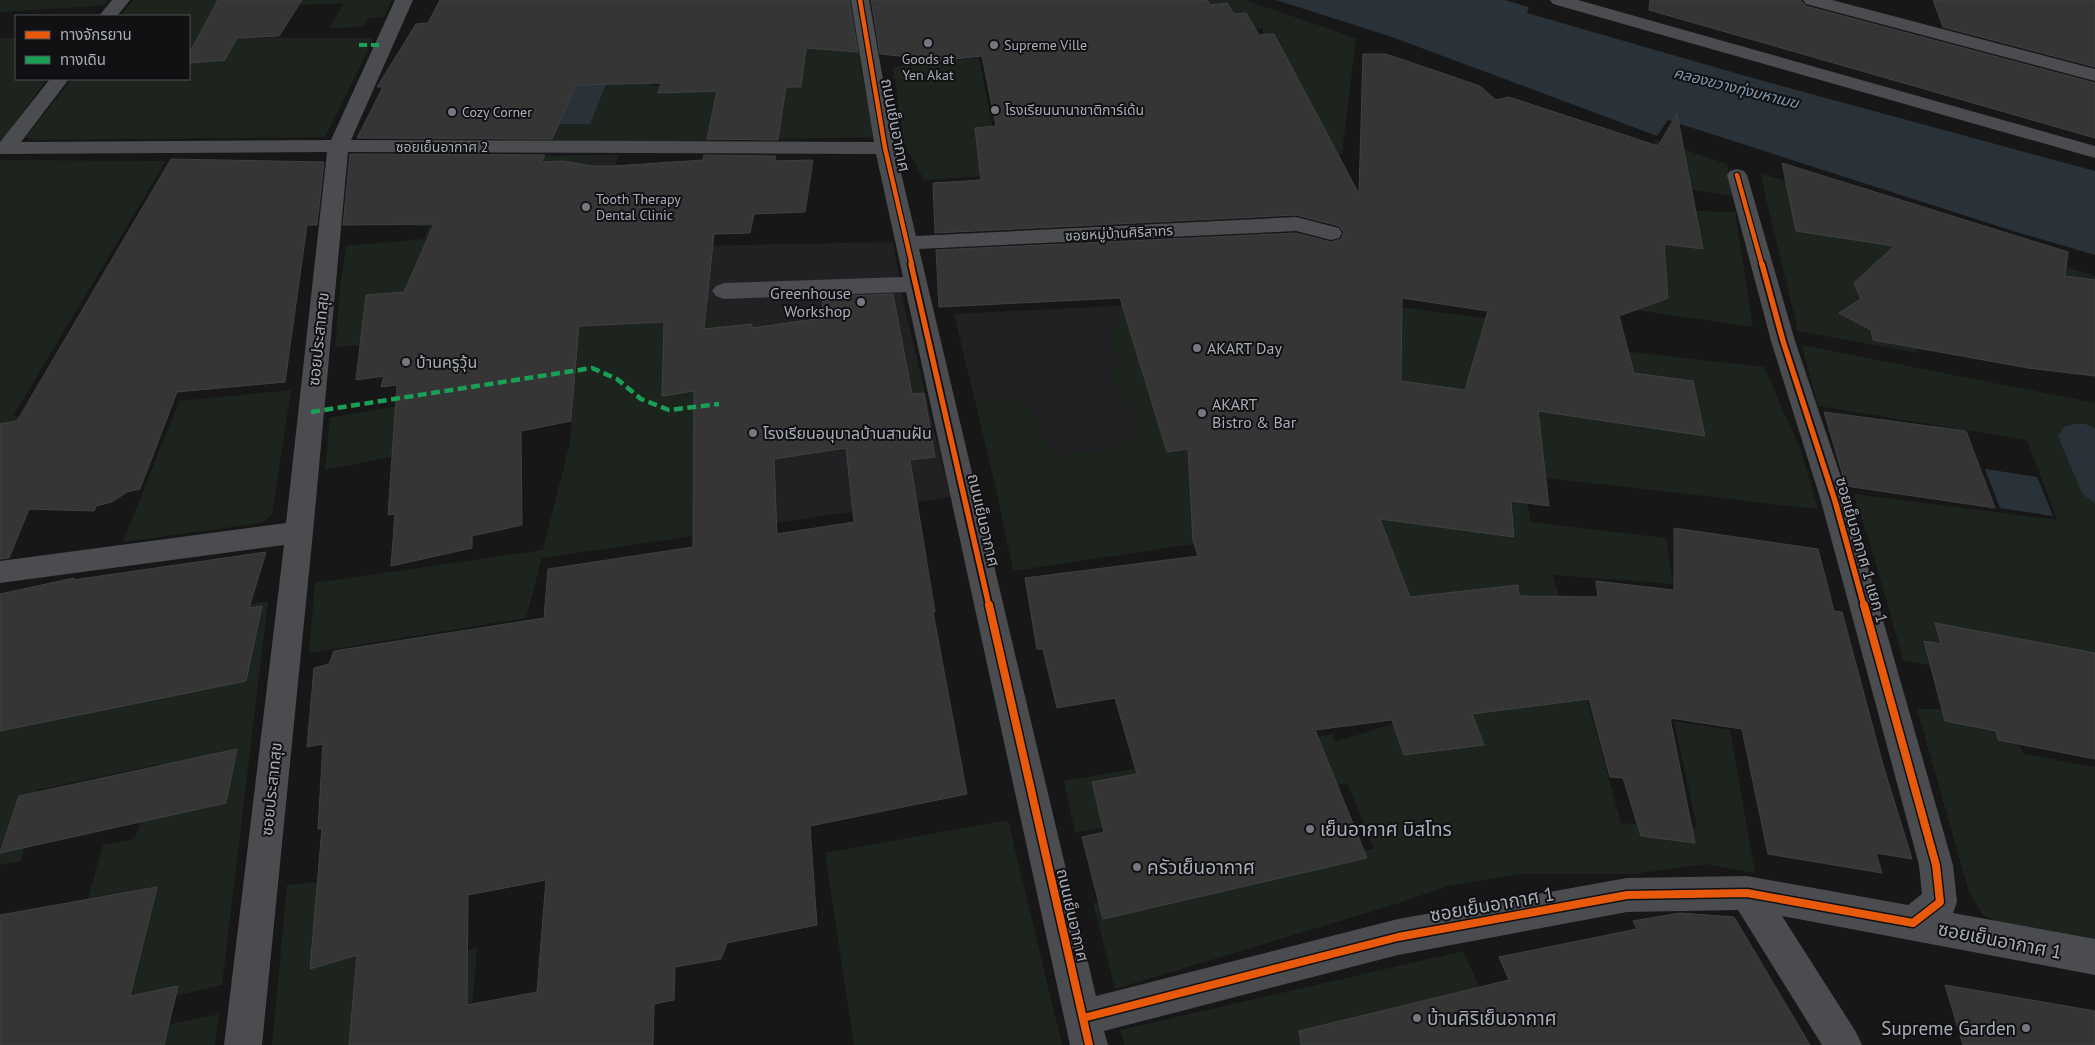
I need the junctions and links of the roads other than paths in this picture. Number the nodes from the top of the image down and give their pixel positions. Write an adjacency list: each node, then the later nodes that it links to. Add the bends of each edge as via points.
1 (121, 0): 6 (street)
2 (404, 0): 9 (street, ซอยประสาทสุข)
3 (860, 0): 11 (street, ถนนเย็นอากาศ)
4 (1559, 0): 12 (street)
5 (1812, 0): 7 (street)
6 (109, 15)
7 (2095, 75)
8 (59, 80): 10 (street)
9 (338, 146): 10 (street, ซอยเย็นอากาศ 2); 11 (street, ซอยเย็นอากาศ 2); 18 (street, ซอยประสาทสุข)
10 (3, 148)
11 (885, 148): 15 (street, ถนนเย็นอากาศ)
12 (2095, 152)
13 (1737, 175): 21 (street, ซอยเย็นอากาศ 1 แยก 1, via 1783,341 1835,501 1936,865 1940,902)
14 (1331, 233): 15 (street, ซอยหมู่บ้านศิริสาทร, via 1296,224)
15 (907, 244): 16 (street, ถนนเย็นอากาศ)
16 (916, 284): 17 (street); 23 (street, ถนนเย็นอากาศ)
17 (724, 291)
18 (299, 532): 19 (street); 24 (street, ซอยประสาทสุข)
19 (0, 572)
20 (1748, 893): 21 (street, ซอยเย็นอากาศ 1); 23 (street, ซอยเย็นอากาศ 1, via 1627,895 1398,937); 25 (street)
21 (1913, 923): 22 (street, ซอยเย็นอากาศ 1)
22 (2095, 958)
23 (1086, 1032)
24 (243, 1045)
25 (1842, 1045)

